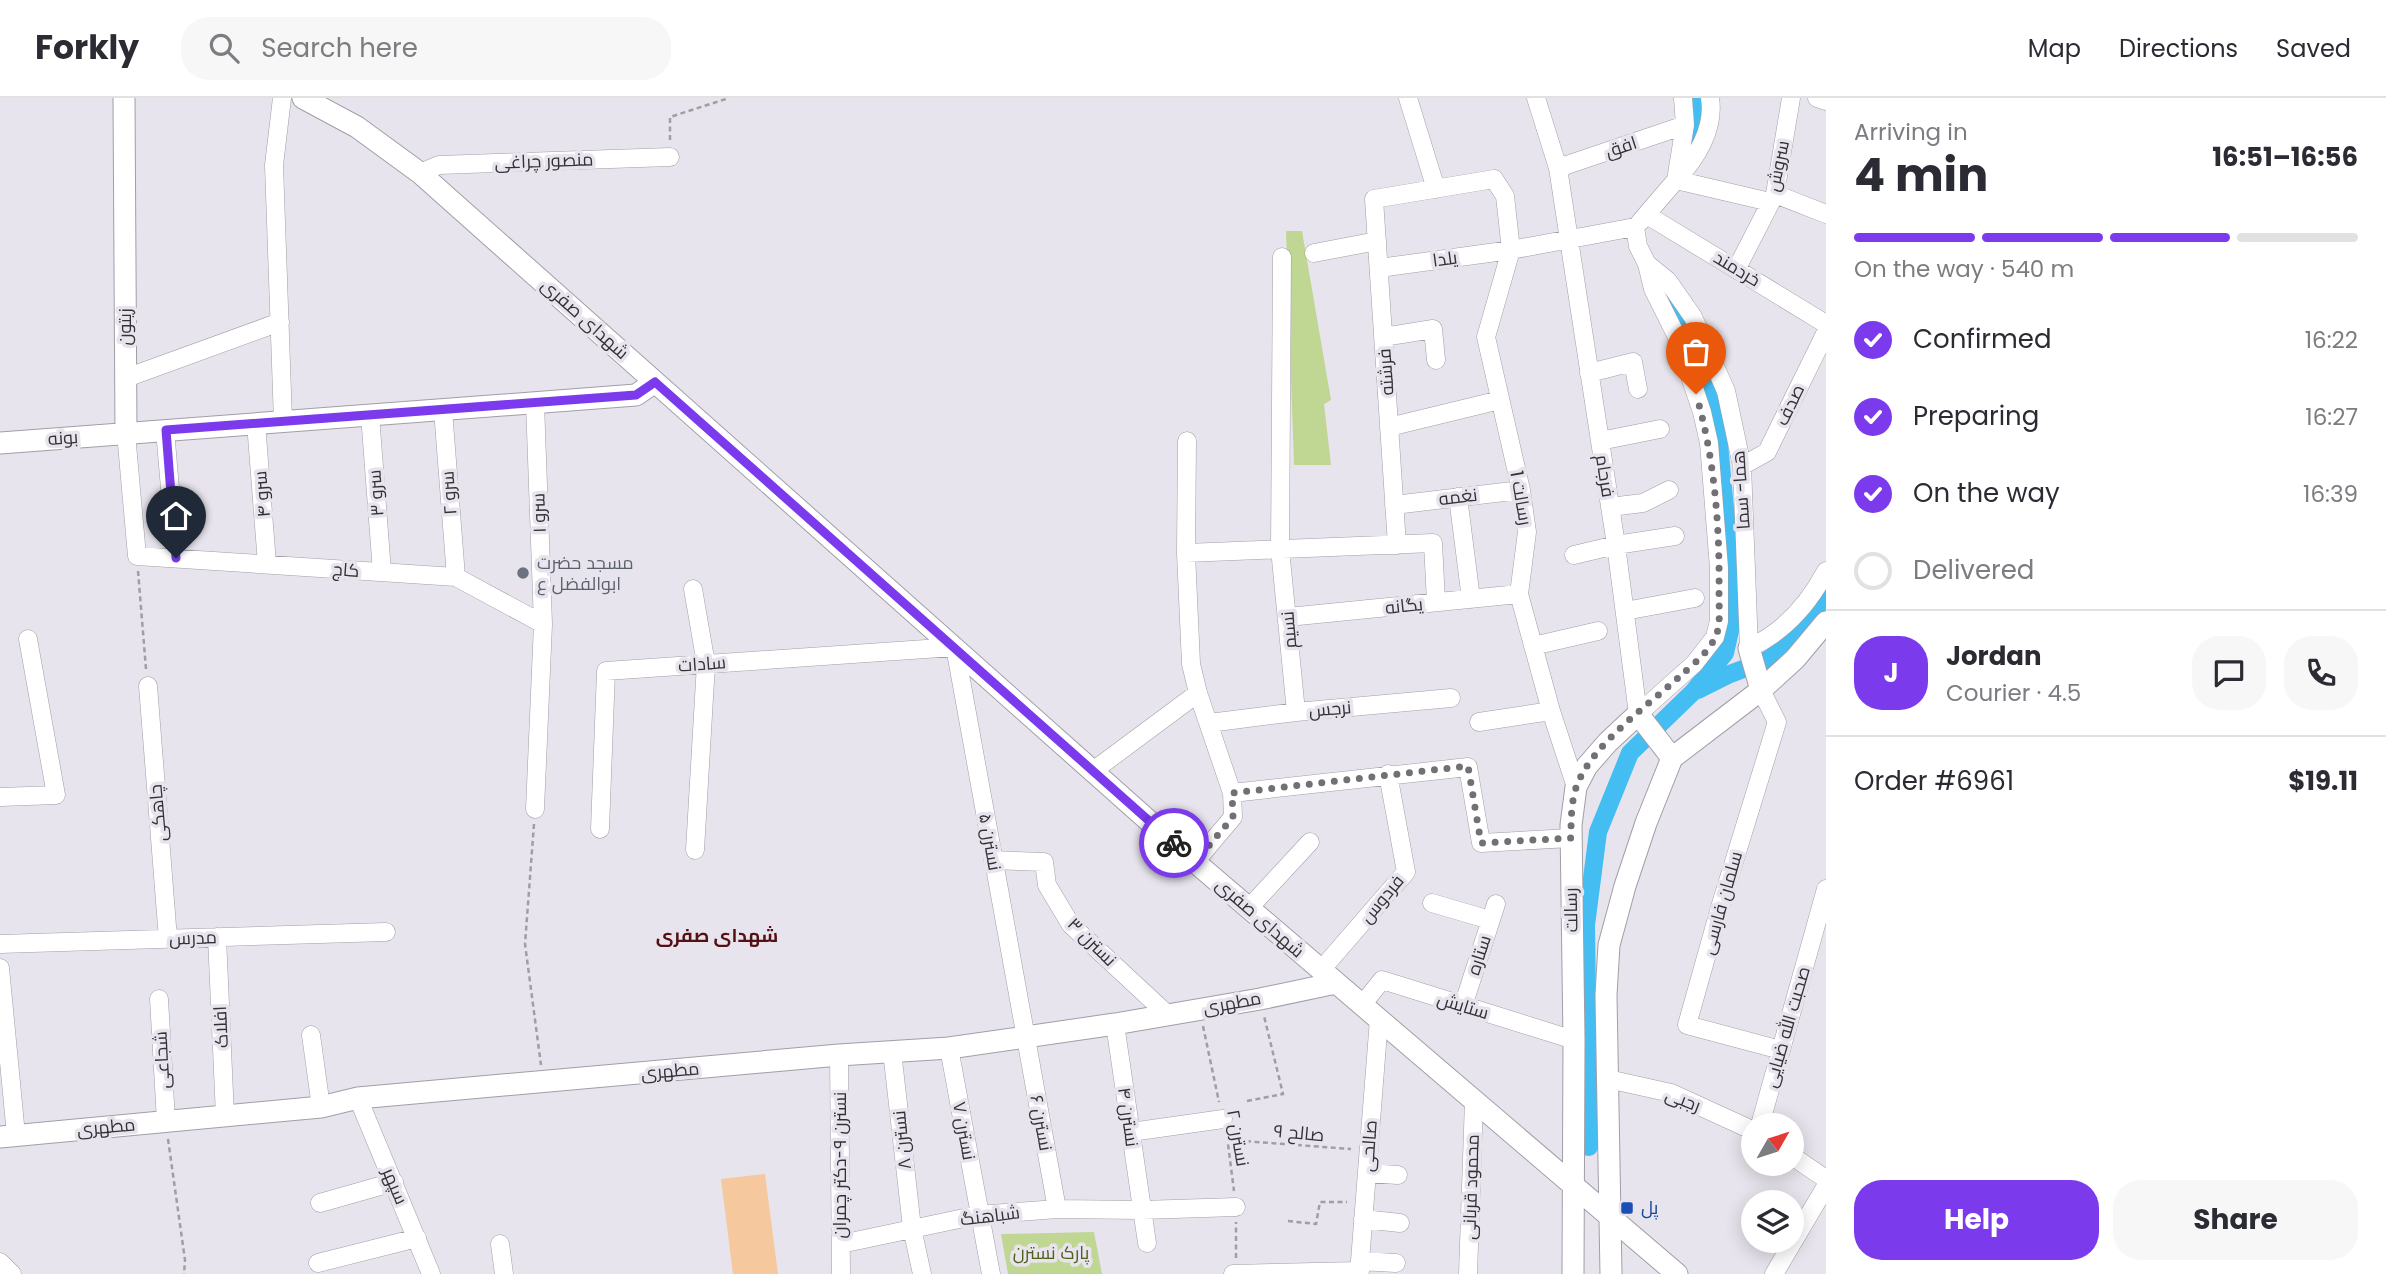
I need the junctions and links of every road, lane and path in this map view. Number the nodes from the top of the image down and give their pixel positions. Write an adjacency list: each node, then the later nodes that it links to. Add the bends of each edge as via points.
1 (124, 98): 35 (street, زیتون)
2 (282, 98): 29 (street, via 274,165)
3 (303, 98): 15 (street, شهدای صفری, via 357,127)
4 (729, 98): 13 (path, via 670,117)
5 (1408, 98): 17 (street)
6 (1536, 98): 14 (street)
7 (1683, 98): 12 (street)
8 (1710, 98): 16 (street, via 1706,134 1693,162)
9 (1791, 98): 18 (street, سروش)
10 (1817, 98): 11 (street)
11 (1826, 101)
12 (1685, 125): 14 (street, افق); 16 (street)
13 (670, 157): 15 (street, منصور چراغی, via 439,165)
14 (1558, 168): 21 (street, فرجام)
15 (420, 173): 36 (street, شهدای صفری)
16 (1676, 180): 18 (street); 20 (street)
17 (1436, 189): 22 (street, فرشته, via 1374,199); 23 (street, via 1494,179 1504,196)
18 (1772, 198): 19 (street); 28 (street, سروش)
19 (1826, 214)
20 (1641, 221): 21 (street, یلدا); 26 (street, via 1638,246); 28 (street, خردمند)
21 (1568, 239): 23 (street, یلدا); 34 (street, فرجام)
22 (1377, 241): 24 (street); 27 (street, فرشته)
23 (1511, 250): 27 (street, یلدا); 38 (street, رسالت 1, via 1486,337)
24 (1314, 253)
25 (1282, 257): 60 (street, نسیم)
26 (1647, 264): 51 (street, هما- سما, via 1681,298 1703,337 1726,391); 90 (street, هما- سما, via 1691,377 1709,443 1719,621 1705,653)
27 (1379, 268): 32 (street, فرشته)
28 (1737, 268): 30 (street, خردمند)
29 (281, 322): 35 (street); 42 (street)
30 (1826, 324)
31 (1826, 332): 51 (street, صدف, via 1767,452)
32 (1383, 337): 33 (street, via 1433,329); 44 (street, فرشته)
33 (1436, 360)
34 (1589, 373): 37 (street, via 1633,362); 48 (street, فرجام)
35 (126, 378): 47 (street, زیتون)
36 (655, 382): 39 (street, بونه, via 636,395); 81 (street, شهدای صفری)
37 (1638, 389)
38 (1500, 400): 44 (street); 52 (street, رسالت 1)
39 (535, 403): 40 (street, بونه); 77 (street, سرو ۱)
40 (443, 410): 41 (street, بونه); 68 (street, سرو ۲)
41 (370, 415): 42 (street, بونه); 67 (street, سرو ۳)
42 (283, 421): 43 (street, بونه)
43 (256, 424): 46 (street, بونه); 65 (street, سرو ۴)
44 (1389, 426): 55 (street, فرشته)
45 (1660, 429): 48 (street)
46 (166, 430): 47 (street, بونه); 64 (street)
47 (126, 433): 50 (street, بونه); 63 (street, زیتون)
48 (1600, 441): 56 (street, فرجام)
49 (1187, 442): 61 (street)
50 (0, 443)
51 (1742, 466): 82 (street, هما- سما)
52 (1521, 490): 54 (street, نغمه); 70 (street, رسالت 1, via 1527,532)
53 (1669, 490): 56 (street, via 1643,503)
54 (1458, 497): 55 (street, نغمه); 72 (street)
55 (1394, 505): 58 (street, فرشته)
56 (1610, 507): 59 (street, فرجام)
57 (1675, 536): 59 (street)
58 (1397, 545): 60 (street); 73 (street, via 1433,543)
59 (1616, 545): 62 (street); 74 (street, فرجام)
60 (1280, 549): 61 (street); 75 (street, نسیم)
61 (1186, 552): 86 (street, via 1191,664)
62 (1574, 555)
63 (137, 556): 64 (street, کاج); 84 (path)
64 (176, 558): 65 (street, کاج)
65 (267, 565): 67 (street, کاج)
66 (1826, 571): 82 (street, via 1789,623)
67 (382, 572): 68 (street, کاج)
68 (456, 577): 77 (street, کاج)
69 (693, 589): 83 (street)
70 (1520, 594): 72 (street, یگانه); 80 (street, رسالت 1)
71 (1695, 598): 74 (street)
72 (1471, 599): 73 (street, یگانه)
73 (1436, 602): 75 (street, یگانه)
74 (1625, 611): 90 (street, فرجام)
75 (1288, 617): 89 (street, نسیم)
76 (1826, 622): 85 (street)
77 (543, 624): 99 (street, سرو ۱)
78 (1598, 631): 80 (street)
79 (28, 639): 98 (street, via 55,795)
80 (1533, 646): 88 (street, رسالت 1)
81 (955, 647): 83 (street, سادات); 94 (street, شهدای صفری); 104 (street, نسترن ۵)
82 (1749, 648): 85 (street)
83 (706, 664): 100 (street, سادات, via 606,671); 103 (street)
84 (148, 686): 111 (street, چاهکی)
85 (1762, 690): 93 (street); 127 (street, سلمان فارسی, via 1777,722 1687,1025)
86 (1198, 693): 92 (street); 94 (street)
87 (1451, 698): 89 (street, نرجس)
88 (1551, 711): 91 (street); 96 (street, رسالت 1)
89 (1296, 712): 92 (street, نرجس)
90 (1638, 714): 93 (street); 96 (street, رسالت, via 1587,766)
91 (1479, 722)
92 (1209, 723): 97 (street)
93 (1672, 758): 130 (street, via 1646,823 1609,945 1605,995)
94 (1093, 771): 105 (street, شهدای صفری)
95 (1388, 774): 97 (street); 101 (street, via 1468,766 1481,843); 114 (street, فردوس, via 1406,872)
96 (1576, 787): 101 (street, رسالت)
97 (1232, 793): 105 (street, via 1233,817)
98 (0, 797)
99 (535, 809): 131 (path, via 525,944)
100 (600, 829)
101 (1571, 838): 125 (street, رسالت)
102 (1310, 842): 108 (street)
103 (695, 850)
104 (993, 860): 120 (street, نسترن ۳, via 1044,862 1047,885 1071,925); 124 (street, نسترن ۵)
105 (1195, 862): 108 (street, شهدای صفری)
106 (1826, 889): 127 (street, صحبت الله ضیایی)
107 (1432, 903): 118 (street, ستاره, via 1493,912)
108 (1249, 908): 114 (street, شهدای صفری)
109 (386, 932): 110 (street, مدرس)
110 (217, 937): 111 (street, مدرس); 137 (street, افلاک)
111 (167, 939): 112 (street, مدرس)
112 (0, 944)
113 (0, 968): 142 (street)
114 (1329, 976): 116 (street, مطهری); 117 (street, شهدای صفری)
115 (159, 999): 139 (street, شجاعی)
116 (1260, 999): 119 (street, مطهری); 133 (path, via 1283,1094)
117 (1362, 1004): 118 (street, ستایش, via 1382,980); 121 (street, شهدای صفری)
118 (1463, 1006): 125 (street, ستایش)
119 (1199, 1009): 120 (street, مطهری); 138 (path, نسترن ۲)
120 (1168, 1015): 122 (street, مطهری)
121 (1379, 1019): 134 (street, شهدای صفری); 144 (street, صالحی)
122 (1115, 1024): 124 (street, مطهری); 141 (street, نسترن ۴)
123 (311, 1035): 135 (street)
124 (1026, 1037): 126 (street, مطهری); 154 (street, نسترن ۶)
125 (1574, 1040): 150 (street, رسالت)
126 (949, 1048): 128 (street, مطهری); 157 (street, نسترن ۷)
127 (1781, 1050): 136 (street, صحبت الله ضیایی)
128 (892, 1051): 129 (street, مطهری); 161 (street, نسترن ۸)
129 (839, 1055): 131 (street, مطهری); 165 (street, نسترن ۹-دکتر چمران)
130 (1608, 1079): 140 (street, رجبی, via 1671,1093); 158 (street)
131 (544, 1082): 132 (street, مطهری)
132 (358, 1098): 135 (street, مطهری); 149 (street, سپهر)
133 (1247, 1101)
134 (1474, 1101): 150 (street, شهدای صفری); 178 (street, محمود قربانی)
135 (321, 1107): 137 (street, مطهری)
136 (1763, 1113)
137 (225, 1116): 139 (street, مطهری)
138 (1223, 1119): 141 (street); 143 (path, نسترن ۲)
139 (166, 1121): 142 (street, مطهری); 171 (path)
140 (1741, 1125)
141 (1131, 1132): 155 (street, نسترن ۴)
142 (8, 1136)
143 (1228, 1140): 144 (path, صالح ۹); 153 (path, نسترن ۲)
144 (1369, 1151): 146 (street, صالحی)
145 (1804, 1164): 148 (street)
146 (1367, 1173): 147 (street); 156 (street, صالحی)
147 (1398, 1175)
148 (1826, 1179)
149 (394, 1182): 152 (street); 162 (street, سپهر)
150 (1574, 1186): 158 (street, شهدای صفری); 179 (street, رسالت)
151 (1826, 1186): 182 (street)
152 (320, 1203)
153 (1236, 1207): 155 (street, شباهنگ); 177 (path, نسترن ۲)
154 (1057, 1209): 155 (street, شباهنگ); 157 (street, شباهنگ)
155 (1142, 1210): 163 (street, نسترن ۴)
156 (1364, 1211): 159 (path, via 1320,1202 1316,1224); 160 (street); 169 (street, صالحی)
157 (978, 1215): 161 (street, شباهنگ); 176 (street, نسترن ۷)
158 (1611, 1217): 180 (street); 181 (street, شهدای صفری)
159 (1288, 1221)
160 (1400, 1223)
161 (912, 1228): 165 (street, شباهنگ); 175 (street, نسترن ۸)
162 (417, 1238): 167 (street); 172 (street, سپهر)
163 (1147, 1243)
164 (500, 1244): 173 (street)
165 (841, 1244): 174 (street, نسترن ۹-دکتر چمران)
166 (0, 1262): 170 (street)
167 (318, 1263)
168 (1396, 1263): 169 (street)
169 (1360, 1269): 177 (street)
170 (12, 1274)
171 (184, 1274)
172 (431, 1274)
173 (504, 1274)
174 (841, 1274)
175 (922, 1274)
176 (990, 1274)
177 (1235, 1274)
178 (1468, 1274)
179 (1573, 1274)
180 (1611, 1274)
181 (1678, 1274)
182 (1774, 1274)

